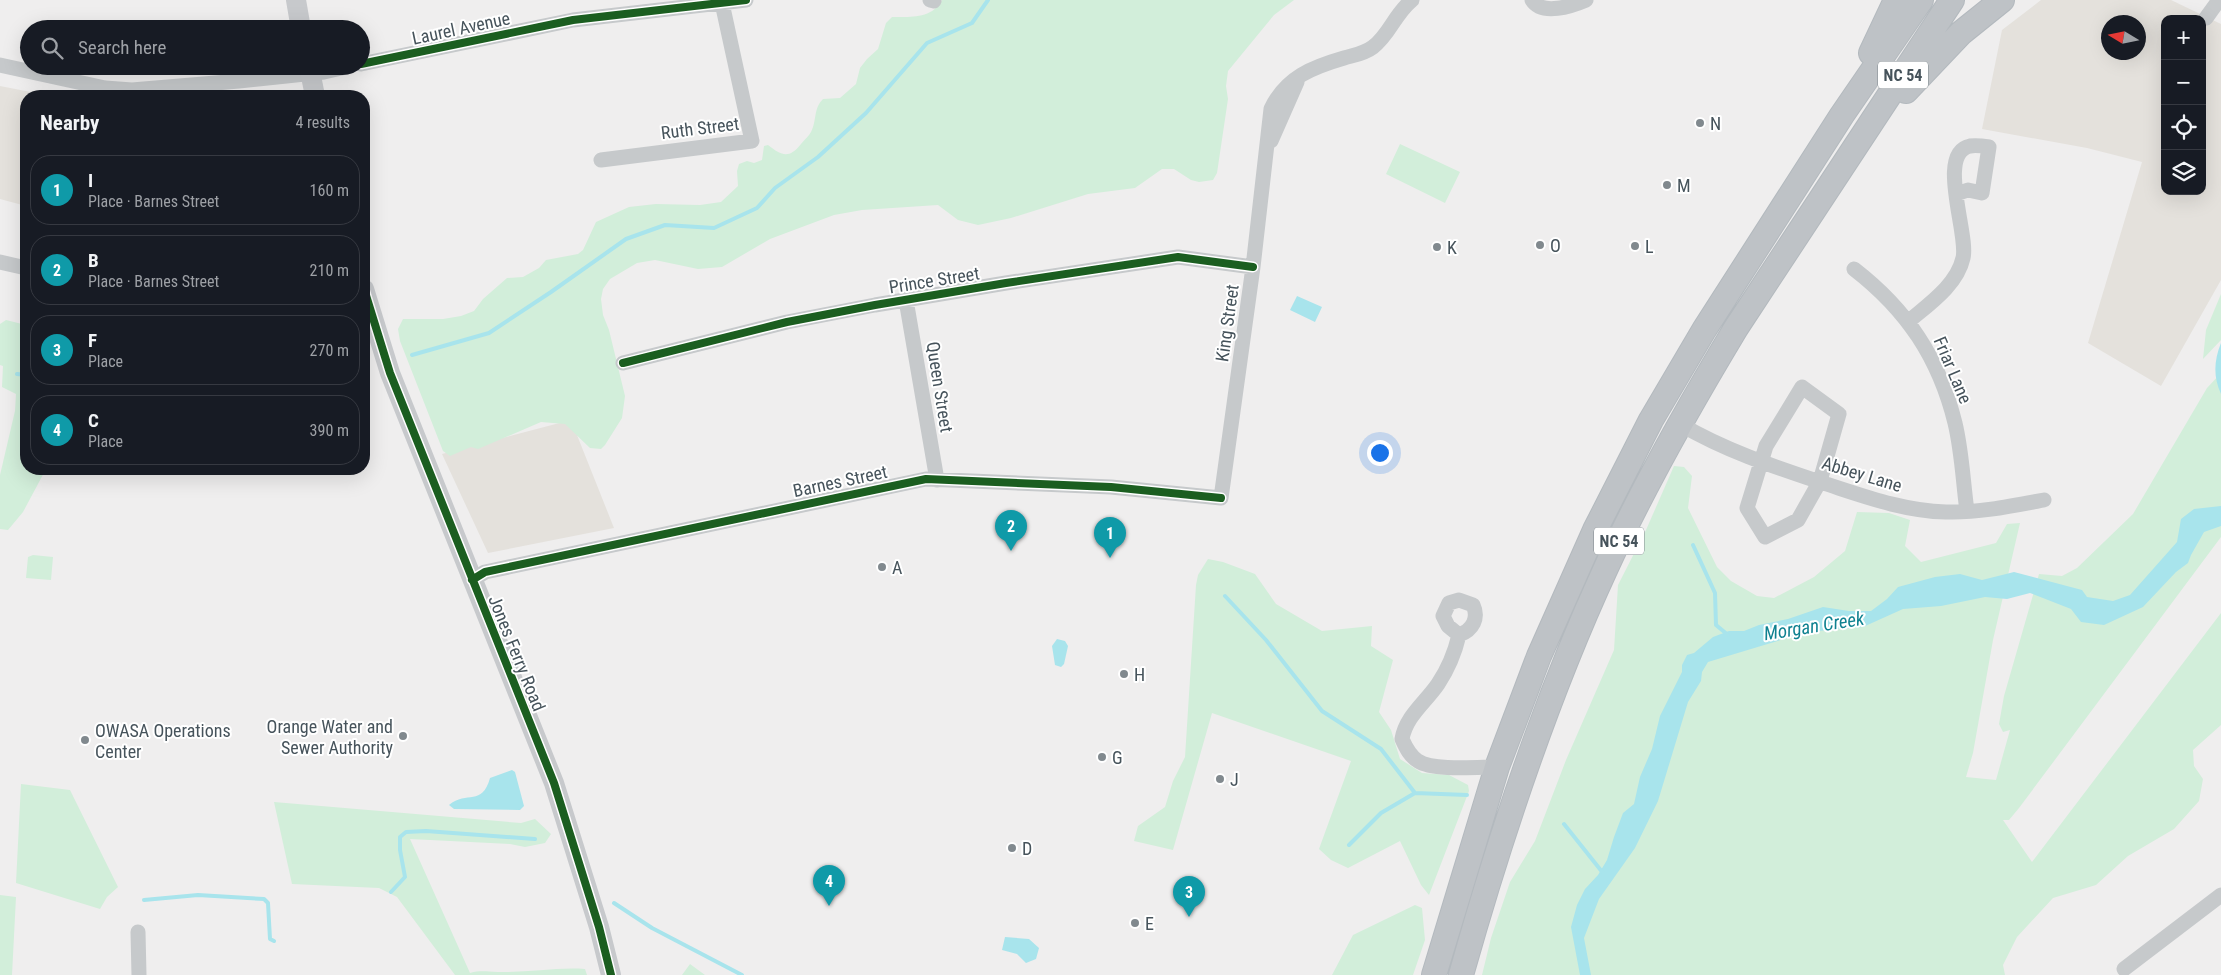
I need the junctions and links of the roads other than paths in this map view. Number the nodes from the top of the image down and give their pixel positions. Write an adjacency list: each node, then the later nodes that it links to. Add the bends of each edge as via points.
1 (296, 0): 13 (main road)
2 (746, 0): 11 (street, Laurel Avenue)
3 (1412, 0): 29 (street, King Street, via 1371,48 1362,54 1308,69 1299,76 1266,152)
4 (1532, 0): 5 (street, via 1547,9)
5 (1586, 0)
6 (1896, 0): 23 (highway)
7 (1921, 0): 23 (highway, NC 54)
8 (1952, 0): 24 (highway, NC 54)
9 (2002, 0): 24 (highway, via 1924,70)
10 (2219, 0): 12 (street)
11 (722, 3): 14 (street, Laurel Avenue, via 573,20); 25 (street, Ruth Street, via 752,140)
12 (2206, 18)
13 (299, 20)
14 (370, 62)
15 (0, 65): 16 (street)
16 (20, 69)
17 (46, 75): 21 (street, via 105,88)
18 (275, 75): 20 (street, via 214,84)
19 (310, 75): 22 (main road)
20 (132, 90)
21 (132, 90)
22 (314, 90)
23 (1842, 116): 31 (highway, NC 54)
24 (1854, 150): 37 (highway, NC 54, via 1745,314)
25 (601, 160)
26 (1956, 194): 34 (street, via 1964,250 1959,270 1926,308)
27 (0, 262): 28 (street)
28 (20, 267)
29 (1253, 267): 32 (street, Prince Street, via 1178,257); 41 (street, King Street)
30 (1854, 269): 34 (street, Friar Lane)
31 (1728, 293): 36 (highway, NC 54); 37 (highway, via 1678,399 1676,408)
32 (906, 300): 35 (street, Prince Street, via 786,322); 39 (street, Queen Street)
33 (370, 308): 44 (main road, Jones Ferry Road, via 390,372)
34 (1909, 321): 43 (street, Friar Lane, via 1948,395)
35 (623, 363)
36 (1651, 420): 45 (highway, via 1649,450 1604,549); 47 (highway, NC 54, via 1574,575)
37 (1680, 424): 38 (street, Abbey Lane, via 1702,437); 45 (highway, NC 54, via 1624,530)
38 (1762, 462): 40 (street, Abbey Lane); 40 (street, via 1747,508 1764,537 1798,520); 40 (street, via 1766,446 1802,387 1839,414)
39 (936, 480): 41 (street, Barnes Street, via 1111,487); 44 (street, Barnes Street, via 877,488 486,572)
40 (1820, 481): 43 (street, Abbey Lane, via 1904,506 1946,512)
41 (1221, 498)
42 (2044, 500): 43 (street, Abbey Lane)
43 (1967, 511)
44 (472, 580): 52 (main road, Jones Ferry Road, via 554,783)
45 (1588, 609): 54 (highway, NC 54, via 1520,785)
46 (1459, 635): 47 (street, via 1438,685 1408,721 1402,739 1412,756 1423,764)
47 (1497, 767): 53 (highway, NC 54)
48 (2221, 895): 50 (street)
49 (138, 932): 51 (street)
50 (2124, 969)
51 (139, 975)
52 (612, 975)
53 (1434, 975)
54 (1461, 975)

